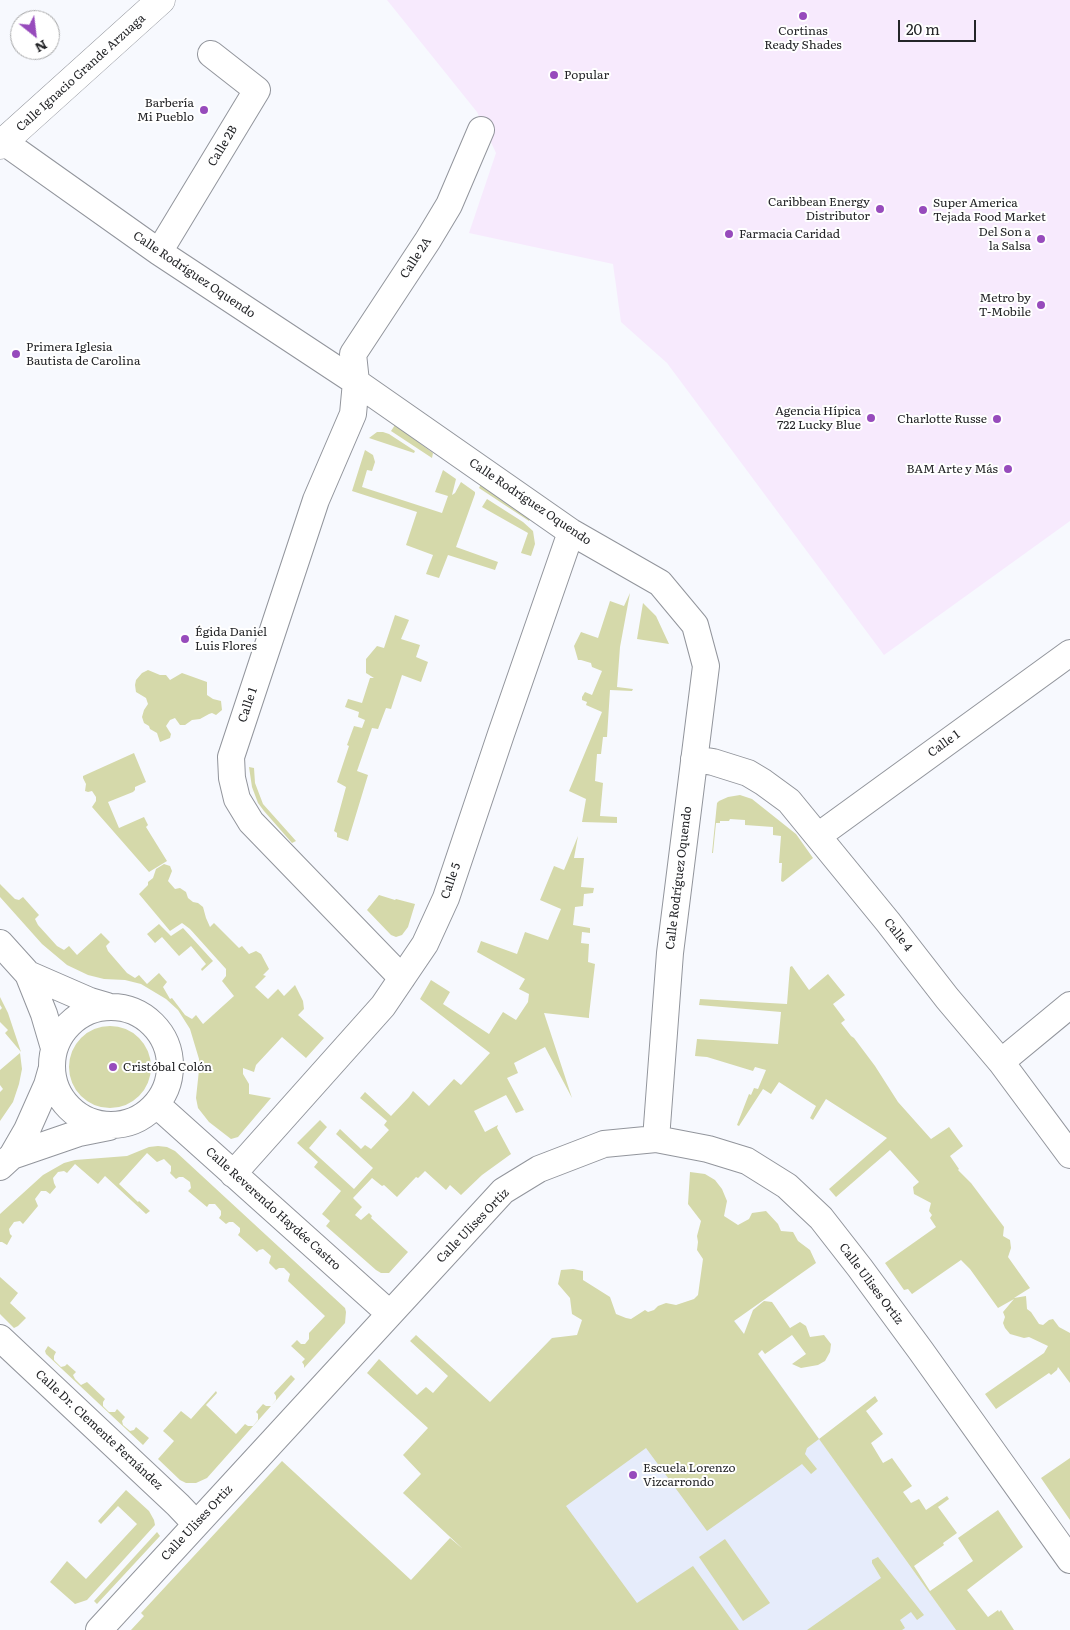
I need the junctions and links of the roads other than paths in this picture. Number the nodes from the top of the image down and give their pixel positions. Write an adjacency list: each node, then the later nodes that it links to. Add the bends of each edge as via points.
1 (161, 0): 4 (street, Calle Ignacio Grande Arzuaga)
2 (211, 54): 5 (street, Calle 2B, via 257,90)
3 (481, 130): 6 (street, Calle 2A, via 449,205 353,354)
4 (2, 144): 5 (street, Calle Rodríguez Oquendo)
5 (159, 252): 6 (street, Calle Rodríguez Oquendo)
6 (356, 382): 7 (street, Calle Rodríguez Oquendo); 13 (street, Calle 1, via 353,414 316,500 230,757 237,799 251,822)
7 (571, 532): 9 (street, Calle Rodríguez Oquendo, via 660,583 694,625 706,666); 13 (street, Calle 5, via 446,898 425,944)
8 (1070, 653): 10 (street, Calle 1)
9 (694, 759): 10 (street, Calle 4, via 730,766 763,782 788,801); 20 (street, Calle Rodríguez Oquendo, via 670,953)
10 (818, 836): 17 (street, Calle 4)
11 (0, 943): 12 (street)
12 (28, 974): 15 (street); 16 (street, via 44,1014)
13 (402, 978): 23 (street, Calle 5, via 383,1006)
14 (1070, 1005): 17 (street)
15 (107, 1006): 16 (street, via 84,1012 64,1028); 18 (street, via 130,1009 144,1016 165,1039 171,1062 168,1085)
16 (52, 1059): 19 (street, via 57,1093 72,1112 92,1123); 22 (street, via 47,1085 27,1130)
17 (1001, 1062): 21 (street, Calle 4)
18 (156, 1105): 19 (street, via 138,1120); 23 (street, Calle Reverendo Haydée Castro)
19 (115, 1126): 22 (street, via 79,1133)
20 (656, 1139): 24 (street, Calle Ulises Ortiz, via 604,1144 540,1169 503,1191); 27 (street, Calle Ulises Ortiz, via 747,1161 788,1186 821,1218 921,1351)
21 (1070, 1155)
22 (6, 1161)
23 (233, 1174): 24 (street, Calle Reverendo Haydée Castro)
24 (389, 1314): 26 (street, Calle Ulises Ortiz)
25 (0, 1338): 26 (street, Calle Dr. Clemente Fernández)
26 (196, 1524): 28 (street, Calle Ulises Ortiz)
27 (1070, 1560)
28 (99, 1630)

